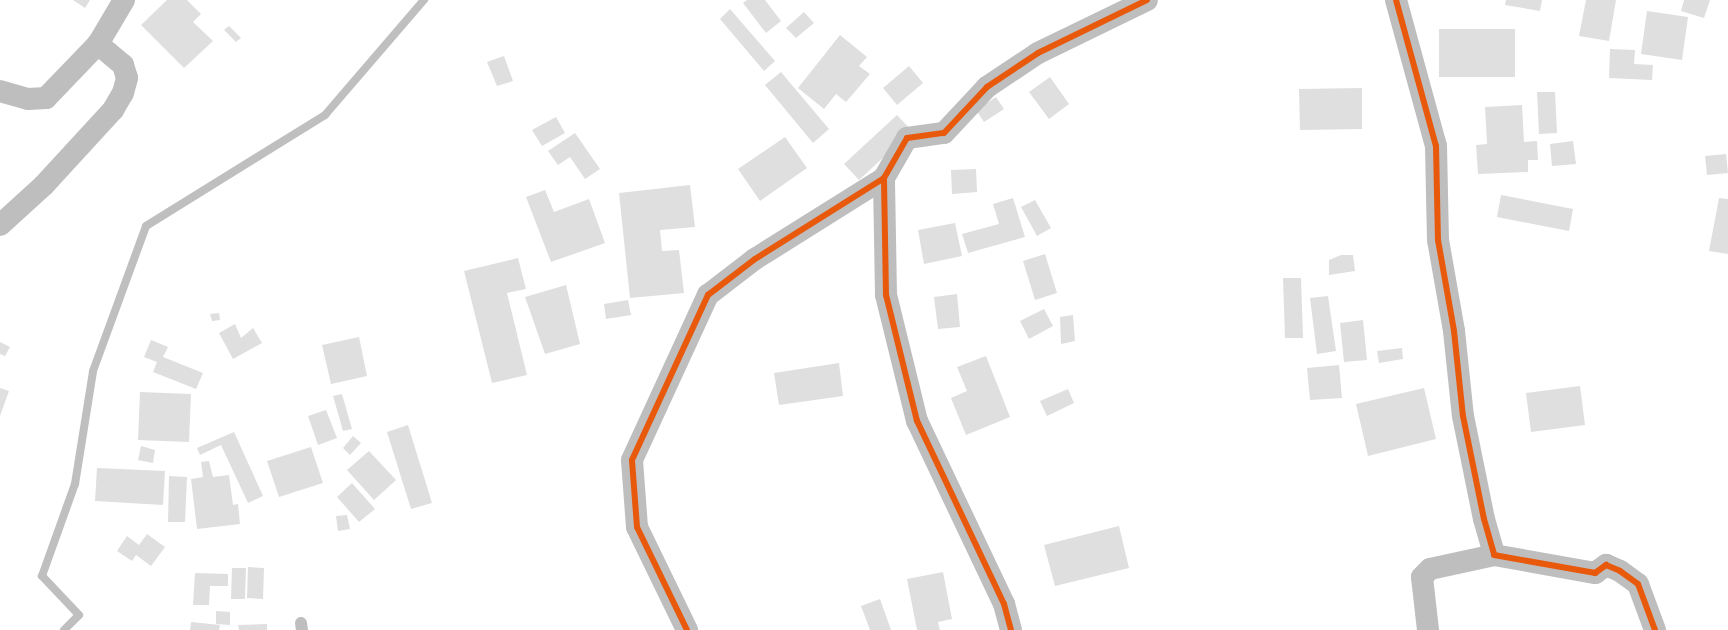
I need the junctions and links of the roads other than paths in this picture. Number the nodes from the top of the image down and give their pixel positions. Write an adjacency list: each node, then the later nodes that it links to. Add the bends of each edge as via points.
1 (124, 0): 4 (street)
2 (1148, 0): 6 (street, via 1038,53 987,87 944,133 907,138)
3 (1396, 0): 8 (street, via 1436,146 1438,240 1454,331 1463,416)
4 (98, 44): 5 (street, via 46,98 28,98); 7 (street, via 123,65 127,78 123,93 113,110 44,185)
5 (0, 91)
6 (884, 178): 9 (street, via 755,260 708,295 632,460 637,527); 10 (street, via 886,295 917,421 1004,604)
7 (0, 224)
8 (1494, 555): 11 (street, via 1430,569 1422,577 1423,609); 12 (street, via 1595,573 1606,565 1620,571 1638,584)
9 (687, 630)
10 (1011, 630)
11 (1428, 630)
12 (1655, 630)

